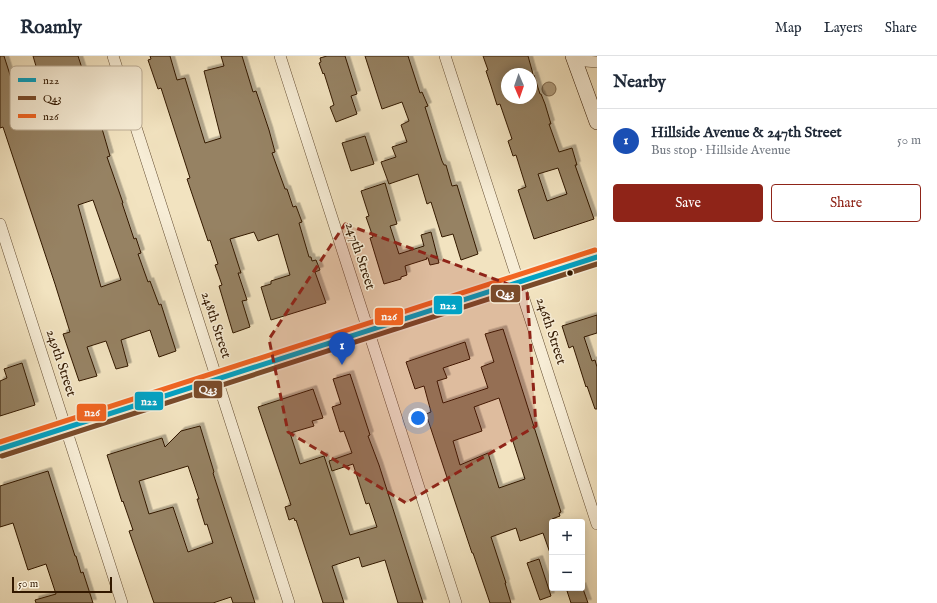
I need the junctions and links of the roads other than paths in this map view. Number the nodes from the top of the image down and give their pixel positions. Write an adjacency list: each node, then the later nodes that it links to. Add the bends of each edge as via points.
1 (114, 56): 6 (street, 248th Street)
2 (280, 56): 12 (street, 247th Street)
3 (445, 56): 11 (street, 246th Street)
4 (574, 58): 5 (street); 7 (street)
5 (597, 62)
6 (117, 66)
7 (597, 122)
8 (138, 130): 13 (street, 248th Street)
9 (0, 224): 14 (street, 249th Street)
10 (597, 257): 11 (main road)
11 (520, 282): 12 (main road); 16 (street, 246th Street)
12 (368, 331): 13 (main road); 19 (street, 247th Street)
13 (217, 379): 14 (main road); 18 (street, 248th Street)
14 (66, 428): 15 (main road); 17 (street, 249th Street)
15 (0, 449)
16 (597, 524)
17 (122, 603)
18 (289, 603)
19 (456, 603)

